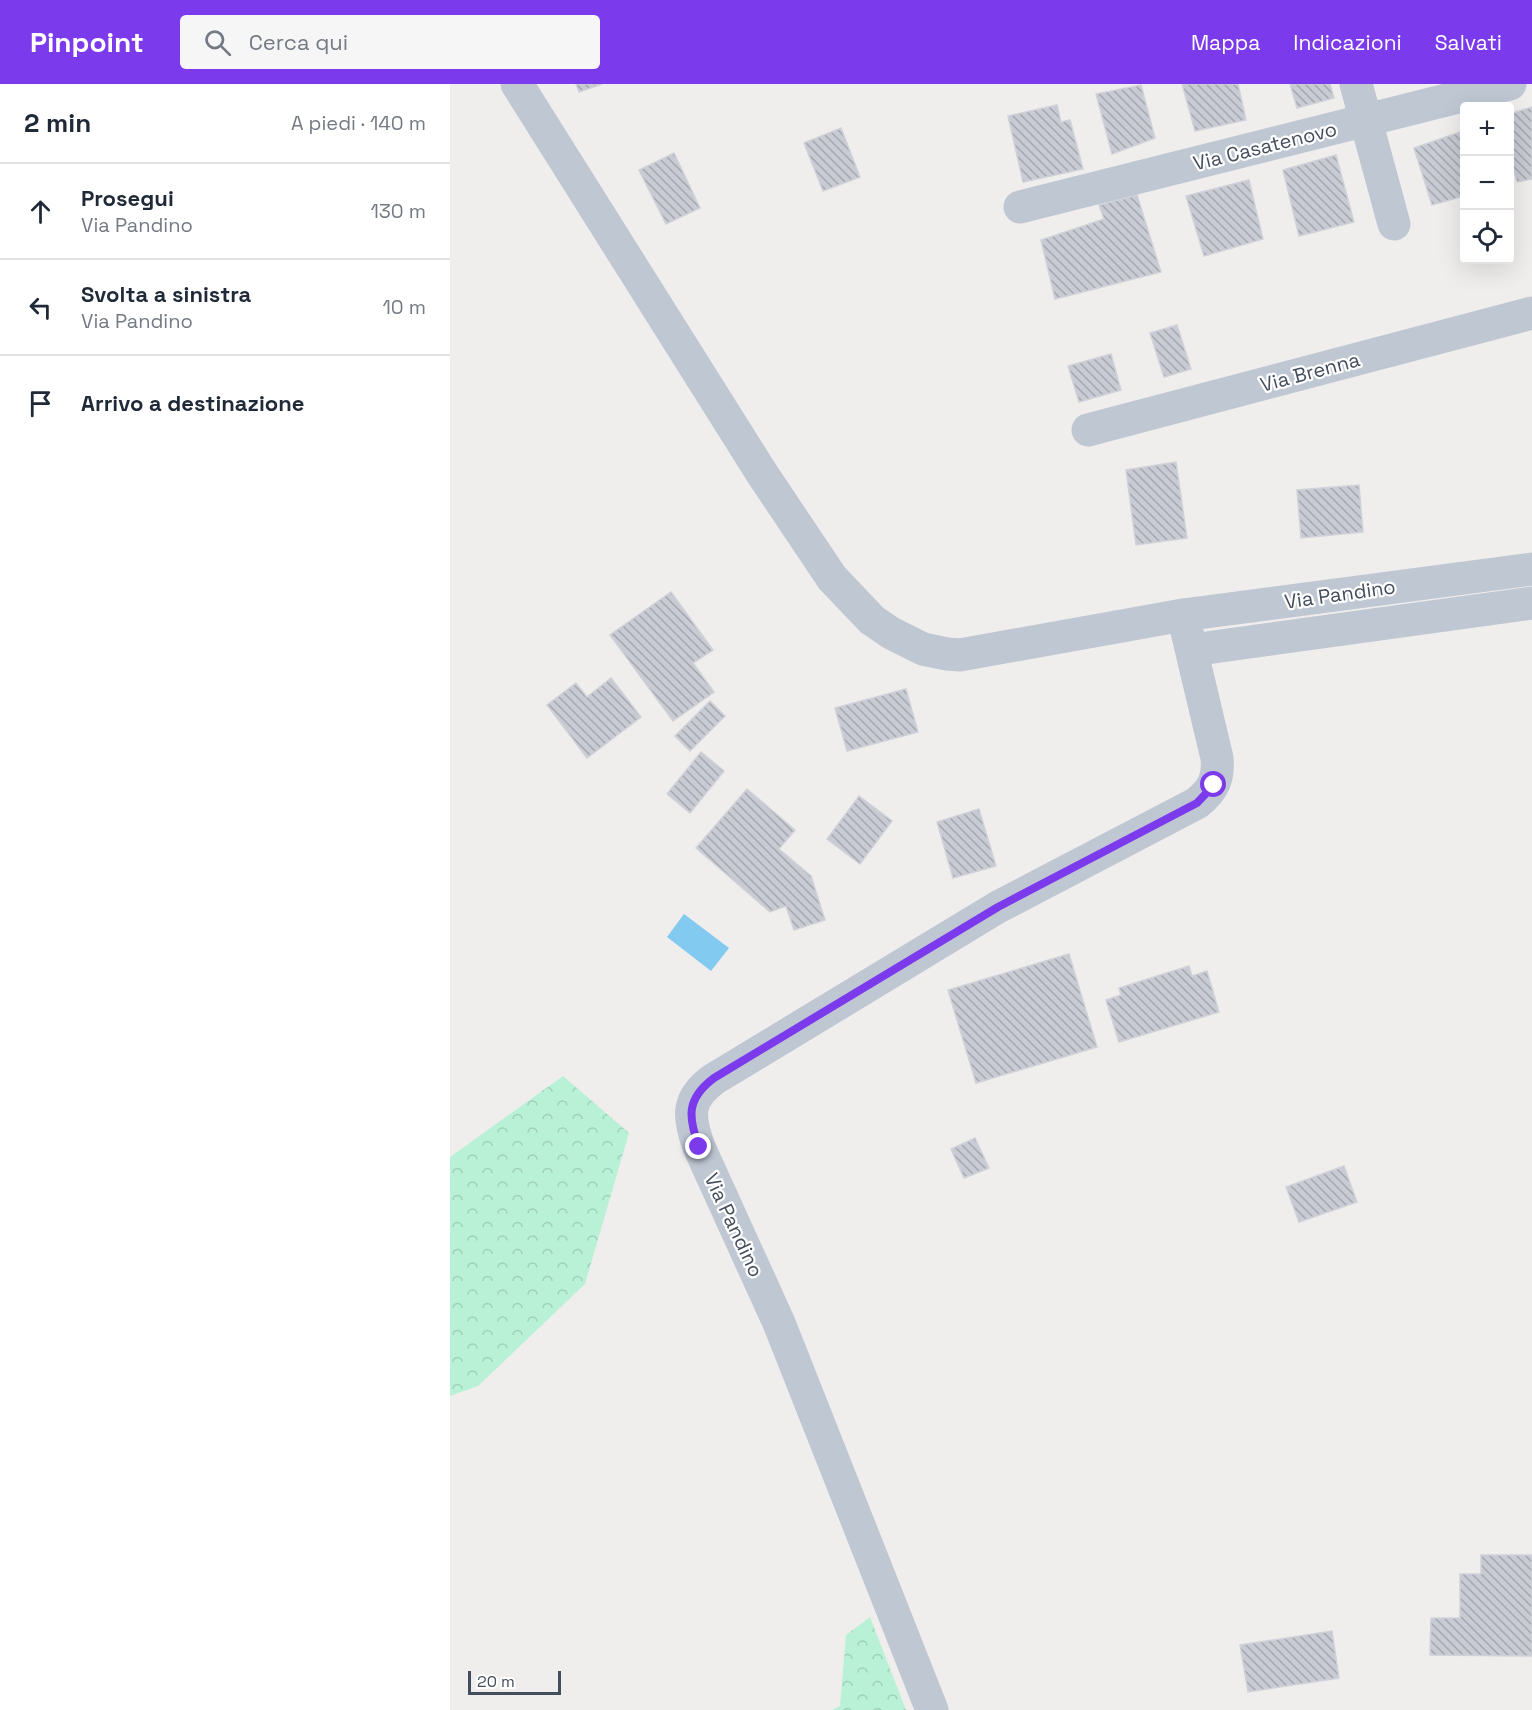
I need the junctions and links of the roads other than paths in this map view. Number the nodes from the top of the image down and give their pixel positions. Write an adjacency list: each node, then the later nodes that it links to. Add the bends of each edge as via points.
1 (517, 84): 11 (street, via 761,472 832,578 872,620 923,649 960,655)
2 (1356, 84): 4 (street)
3 (1510, 84): 4 (street, Via Casatenovo)
4 (1365, 122): 5 (street, Via Casatenovo); 6 (street)
5 (1020, 207)
6 (1394, 224)
7 (1532, 313): 8 (street, Via Brenna)
8 (1088, 430)
9 (1532, 569): 11 (street, Via Pandino)
10 (1532, 603): 12 (street, Via Pandino)
11 (1183, 615): 12 (street, Via Pandino)
12 (1192, 650): 13 (street, Via Pandino, via 1217,758 1217,780 1206,795 998,907 714,1078 699,1091 692,1105 690,1116 699,1147 779,1323)
13 (932, 1710)

